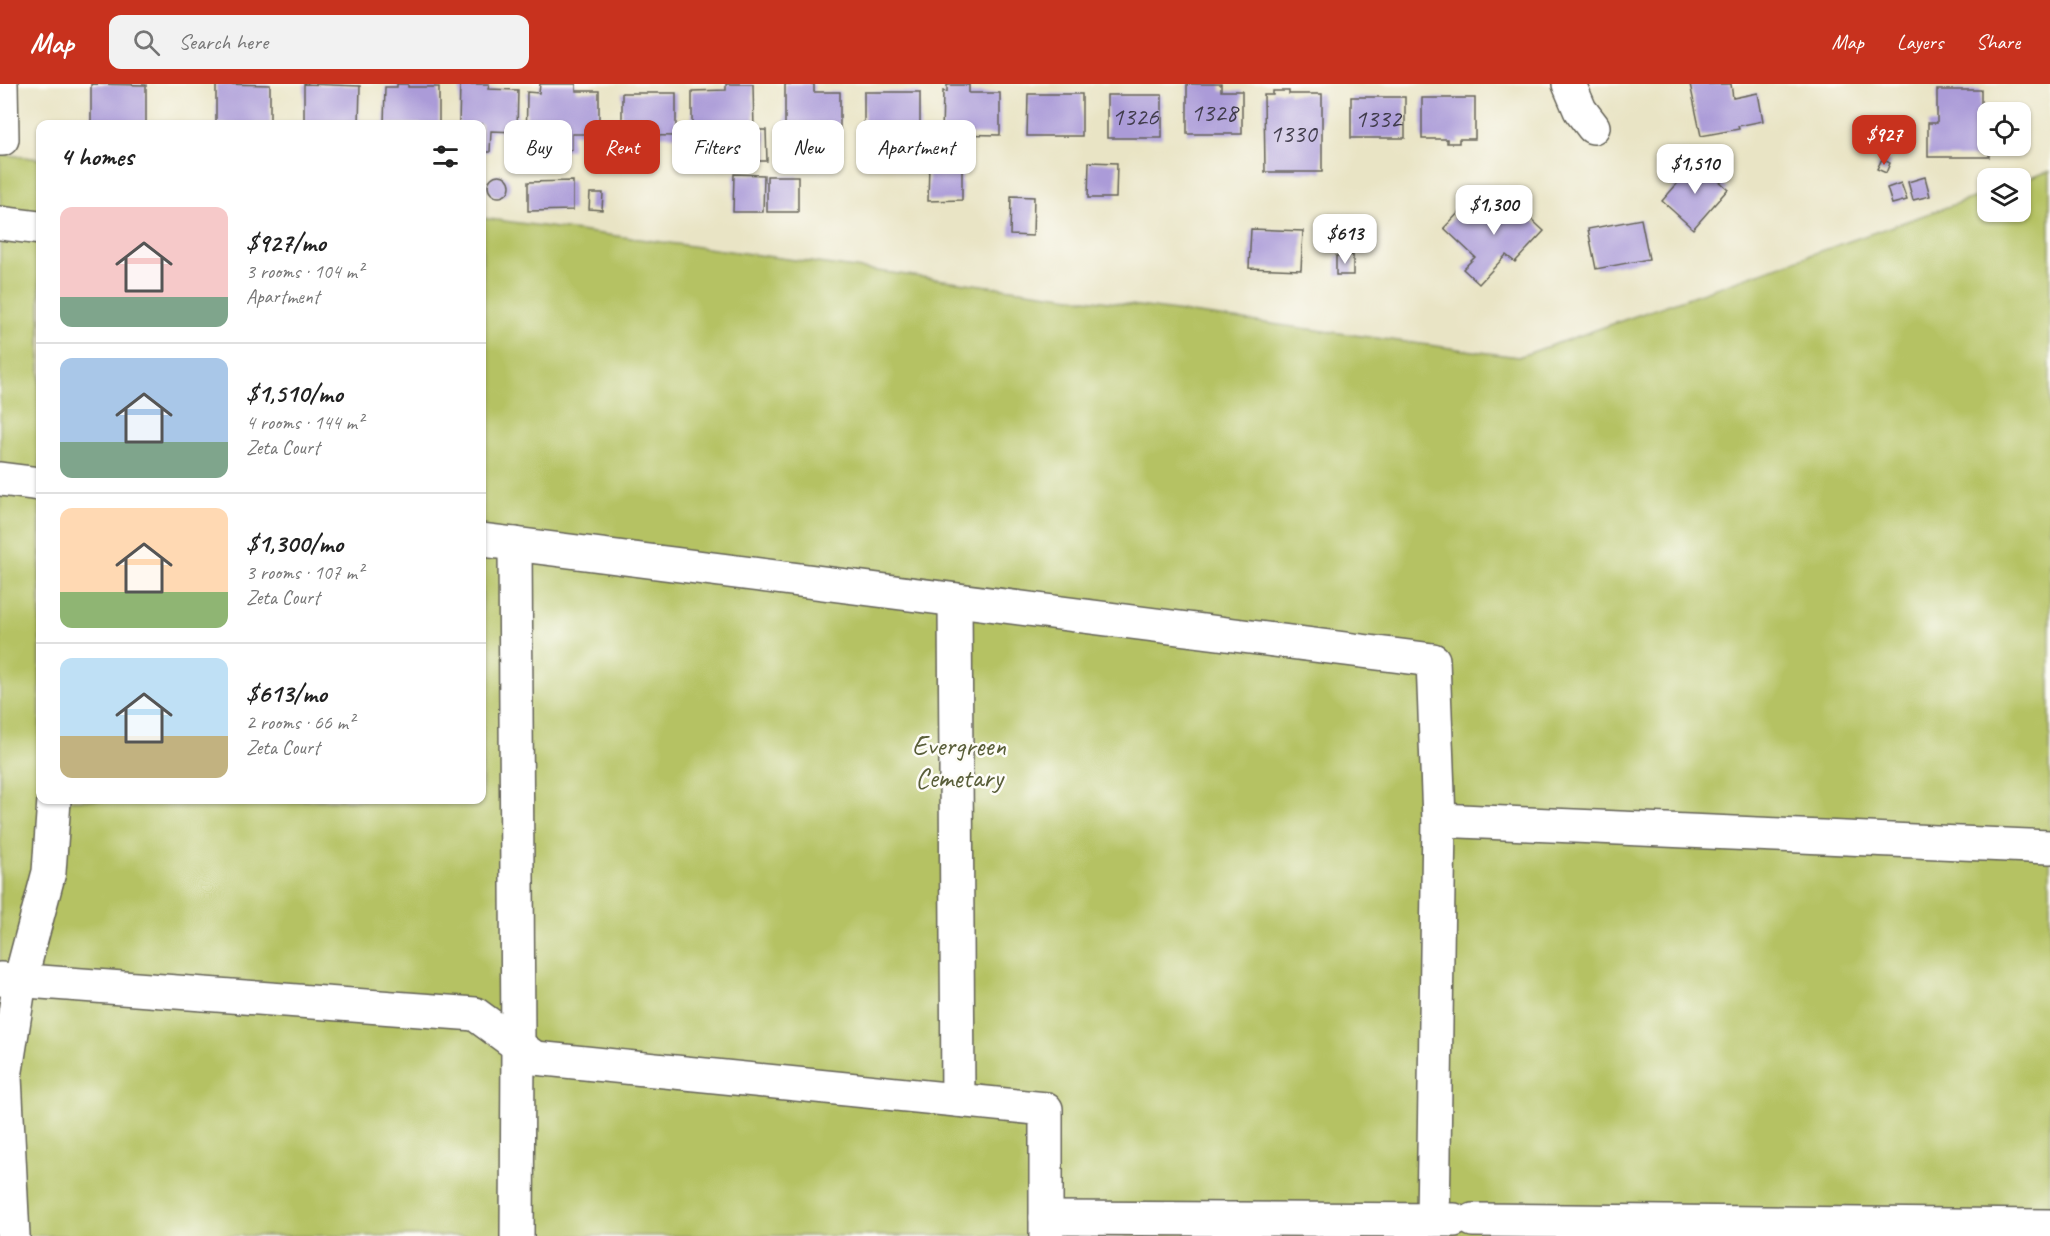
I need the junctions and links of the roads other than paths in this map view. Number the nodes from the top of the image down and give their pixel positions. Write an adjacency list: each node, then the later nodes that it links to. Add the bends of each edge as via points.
1 (1, 84): 4 (street)
2 (1569, 84): 3 (street)
3 (1593, 128)
4 (0, 139)
5 (0, 223): 6 (street)
6 (36, 228)
7 (0, 479): 8 (street)
8 (36, 484)
9 (486, 540): 10 (street)
10 (515, 544): 11 (street); 16 (street)
11 (955, 600): 13 (street, via 1433,660); 17 (street)
12 (54, 804): 15 (street, via 49,872)
13 (1439, 820): 14 (street); 18 (street)
14 (2050, 847)
15 (10, 980): 16 (street, via 475,1014); 22 (street, via 5,1077)
16 (518, 1045): 17 (street, via 535,1058); 23 (street)
17 (958, 1100): 20 (street, via 1046,1108)
18 (1433, 1220): 20 (street); 21 (street)
19 (2050, 1226): 21 (street)
20 (1046, 1227)
21 (1473, 1228)
22 (13, 1236)
23 (517, 1236)

